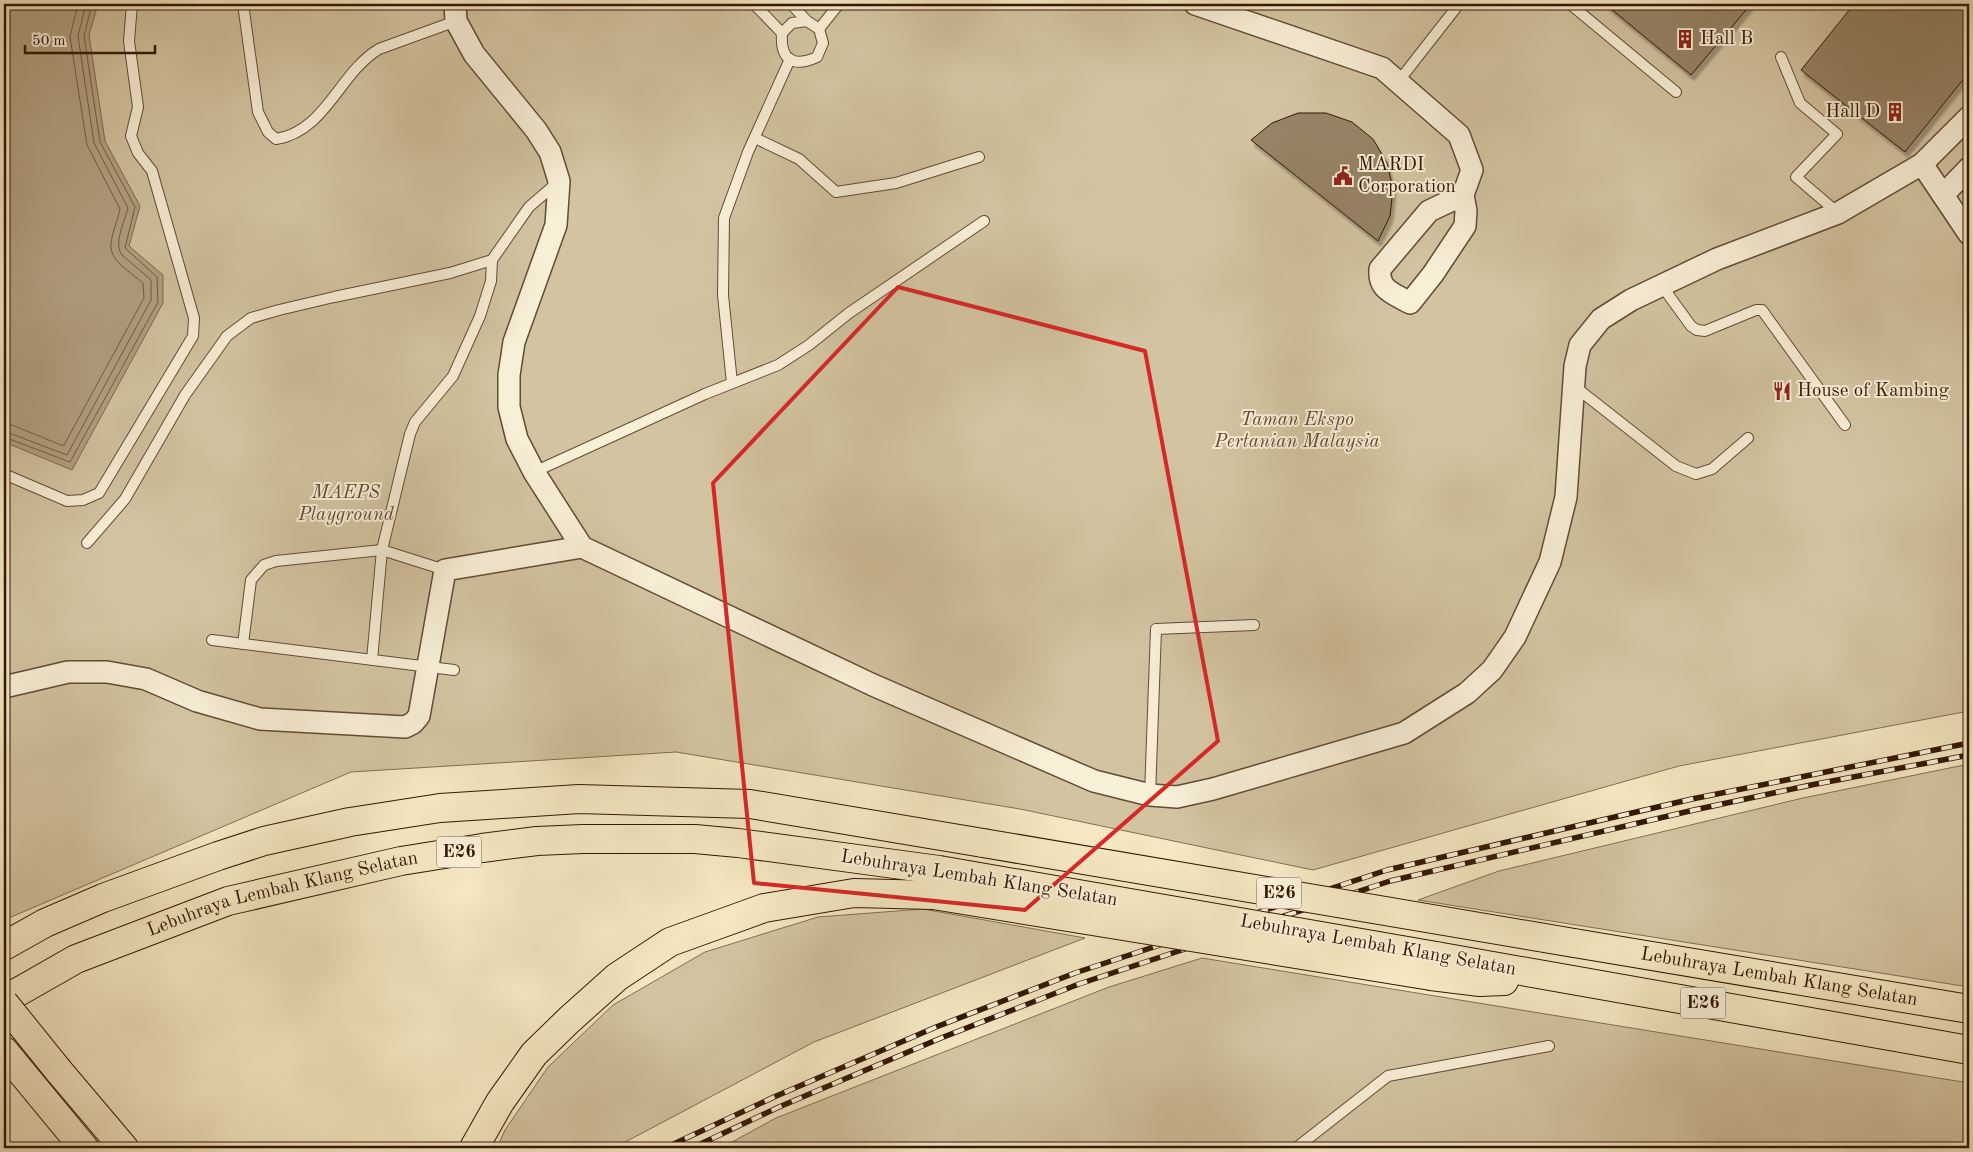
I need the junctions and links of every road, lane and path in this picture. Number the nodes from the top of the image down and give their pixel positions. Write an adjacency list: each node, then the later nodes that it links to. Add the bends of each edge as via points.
1 (132, 4): 35 (lane, via 129,41 138,107 131,136 138,153 152,171 194,318 193,336 99,493 83,500 67,501)
2 (243, 4): 9 (lane, via 258,112 268,132 276,139 289,137 310,125 367,56)
3 (754, 4): 12 (lane)
4 (791, 4): 10 (lane)
5 (839, 4): 11 (lane)
6 (1195, 4): 15 (street, via 1382,68)
7 (1459, 4): 15 (lane)
8 (1570, 4): 16 (lane)
9 (455, 12): 22 (street, via 474,54 550,152)
10 (807, 21): 11 (lane); 12 (lane, via 792,22)
11 (819, 29): 14 (lane, via 823,43 817,57 804,63)
12 (782, 33): 14 (lane, via 781,48)
13 (1781, 57): 25 (lane, via 1800,103 1837,134 1796,177)
14 (790, 60): 18 (lane)
15 (1398, 82): 24 (street, via 1459,135 1472,170)
16 (1676, 92)
17 (1969, 117): 20 (street)
18 (754, 138): 19 (lane, via 799,159 836,192 896,183); 30 (lane, via 724,218 723,295)
19 (979, 157)
20 (1922, 164): 23 (street); 25 (street)
21 (1969, 168): 23 (street)
22 (559, 181): 28 (lane, via 529,207); 34 (street, via 556,225 514,342 509,375 509,407 517,439)
23 (1943, 195): 27 (street)
24 (1463, 196): 24 (street, via 1465,226 1410,304 1382,285 1380,268 1430,211)
25 (1838, 213): 29 (street, via 1717,259)
26 (984, 221): 30 (lane, via 809,345 778,365)
27 (1969, 234)
28 (492, 260): 36 (lane, via 450,273 334,296 251,318 227,336 185,395 124,499); 38 (lane, via 491,281 480,316 454,376 415,422 410,434)
29 (1662, 286): 31 (street, via 1601,319 1580,345); 32 (lane, via 1697,330 1705,331 1762,310)
30 (732, 384): 34 (lane)
31 (1573, 385): 33 (lane, via 1676,466 1696,474 1712,469); 47 (street, via 1566,497 1550,562 1515,637 1492,670 1467,693 1404,733 1213,789 1177,797)
32 (1845, 425)
33 (1748, 438)
34 (534, 472): 37 (street)
35 (4, 474)
36 (87, 543)
37 (582, 547): 39 (street); 47 (street, via 873,685 1094,781)
38 (382, 550): 39 (lane); 42 (lane, via 264,564 251,580); 43 (lane)
39 (445, 570): 44 (street)
40 (1254, 626): 47 (lane, via 1156,629)
41 (212, 640): 42 (lane)
42 (243, 644): 43 (lane)
43 (372, 660): 44 (lane)
44 (428, 667): 45 (lane); 46 (street, via 419,716 405,727 260,719 197,700 146,679 107,672 68,672)
45 (454, 670)
46 (4, 687)
47 (1150, 795)
48 (936, 882): 50 (highway, Lebuhraya Lembah Klang Selatan / E26, via 738,843 695,839 583,838 482,848 401,861 228,901 76,959); 53 (highway, Lebuhraya Lembah Klang Selatan / E26, bridge, via 1434,966 1563,978); 57 (highway, via 764,908 670,942 611,983 534,1054 500,1102)
49 (4, 946): 51 (highway, Lebuhraya Lembah Klang Selatan / E26, bridge, via 103,898 218,856 264,841 350,822 440,808 579,799 750,804)
50 (4, 1001): 56 (highway, bridge)
51 (1969, 1009)
52 (1548, 1046): 58 (lane, via 1388,1076)
53 (1969, 1050)
54 (4, 1052): 55 (highway)
55 (84, 1148)
56 (124, 1148)
57 (474, 1148)
58 (1296, 1148)

